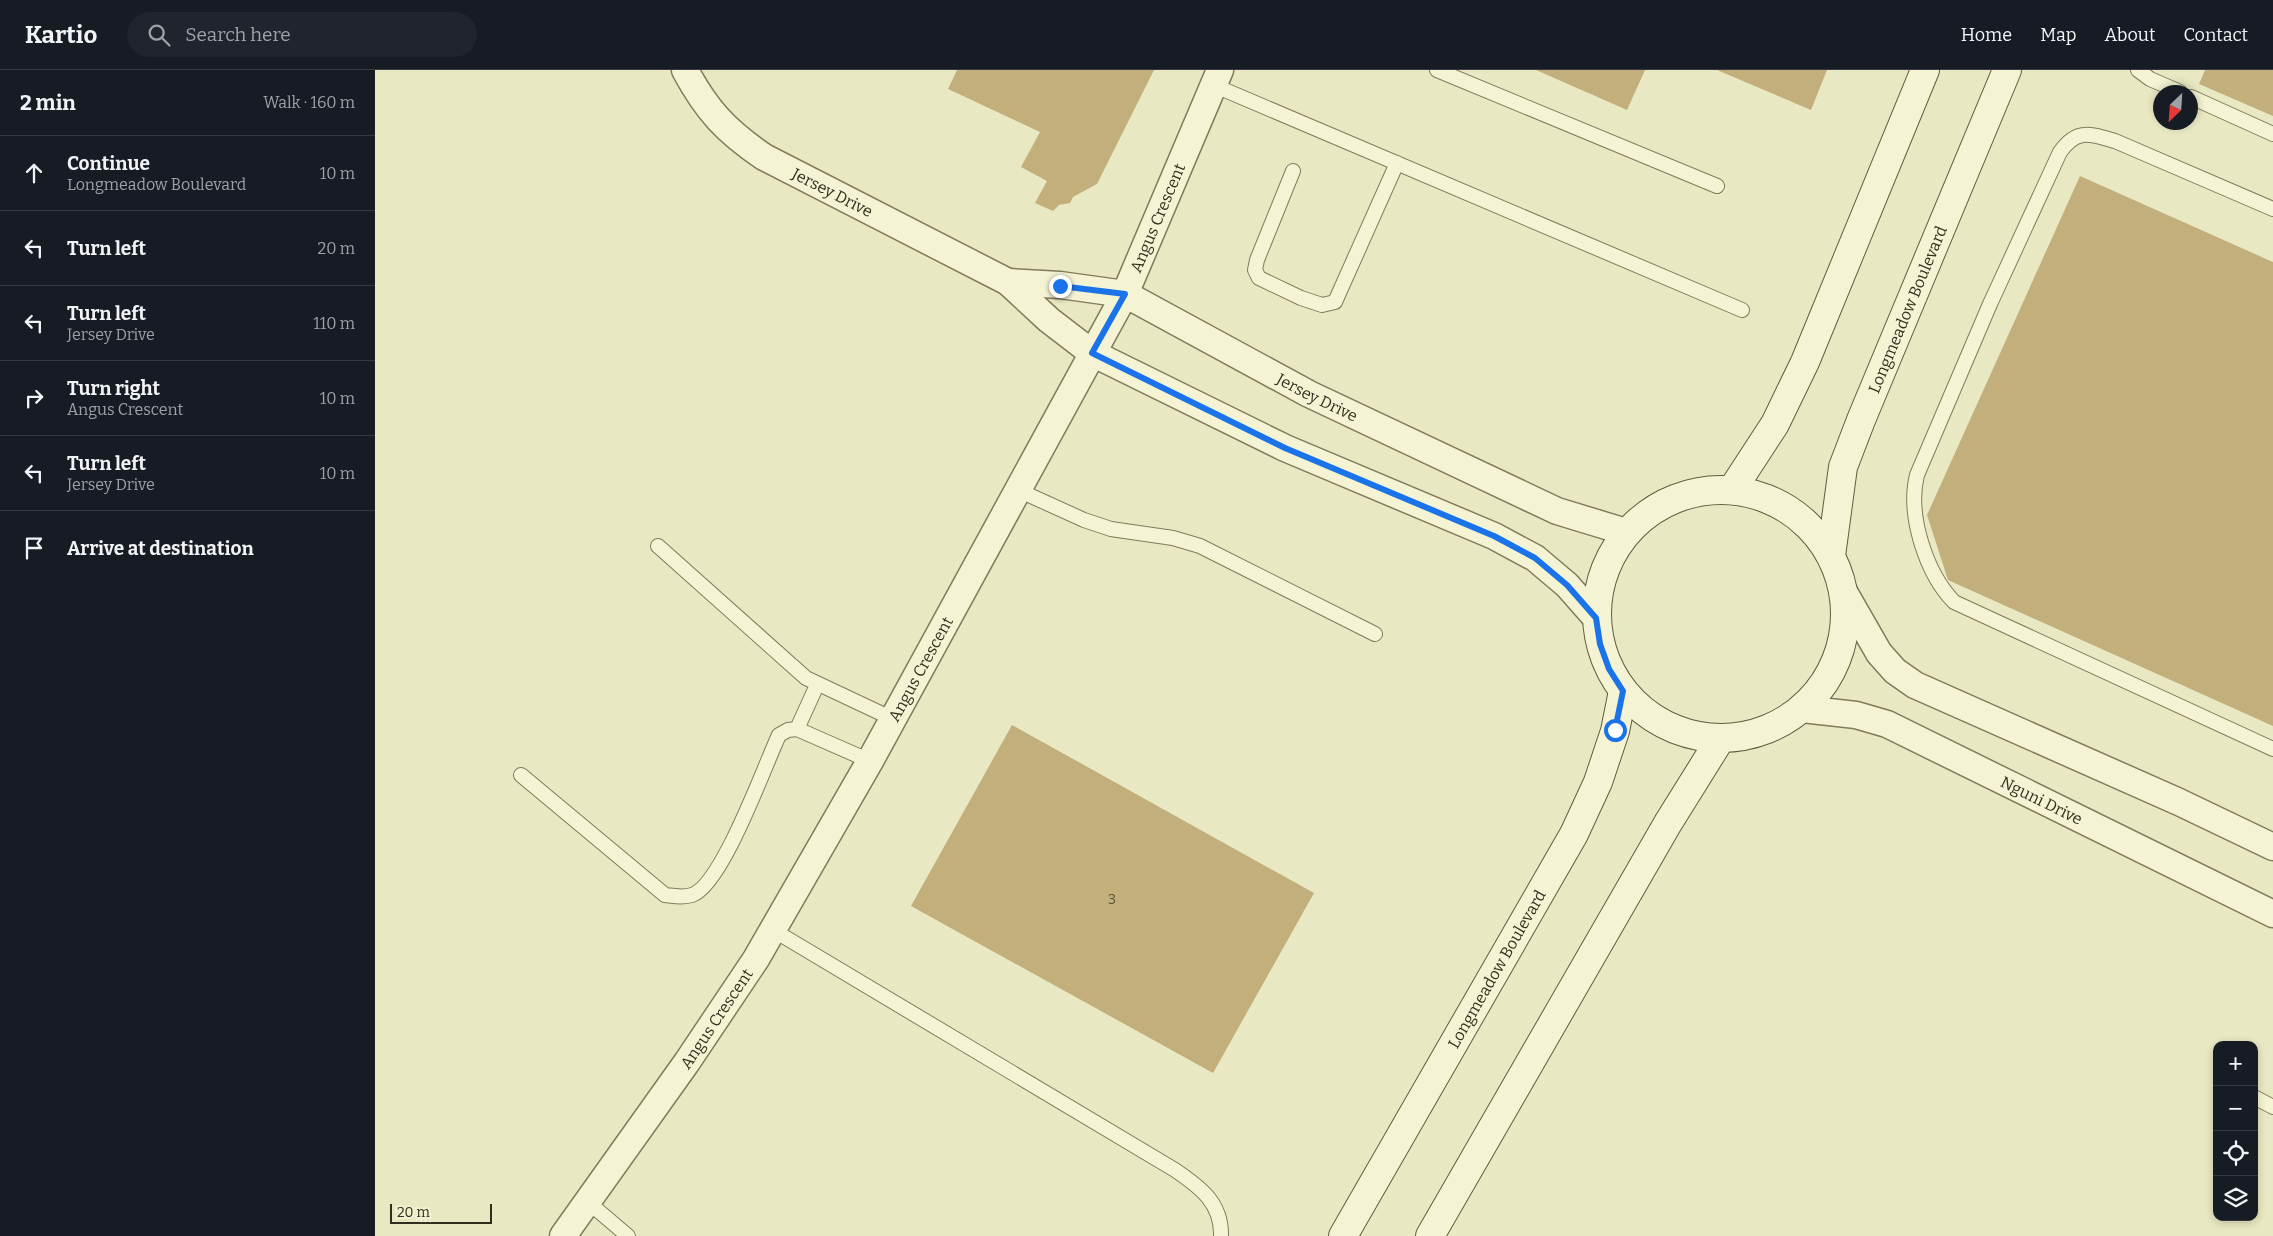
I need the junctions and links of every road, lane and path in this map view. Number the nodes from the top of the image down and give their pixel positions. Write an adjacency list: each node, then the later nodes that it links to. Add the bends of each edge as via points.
1 (685, 70): 14 (street, Jersey Drive, via 712,114 737,138 764,157)
2 (1437, 70): 12 (lane)
3 (1925, 70): 19 (main road, via 1805,362 1775,424)
4 (2007, 70): 22 (main road, Longmeadow Boulevard, via 1846,459)
5 (2138, 70): 7 (lane)
6 (1216, 78): 10 (lane); 15 (street, Angus Crescent)
7 (2164, 85)
8 (2198, 100): 9 (lane)
9 (2273, 134)
10 (1397, 163): 11 (lane, via 1335,302 1322,305 1259,278 1255,270); 16 (lane)
11 (1293, 171)
12 (1717, 186)
13 (2273, 209): 32 (lane, via 2115,141 2091,134 2079,135 2067,142 1975,340 1917,475 1913,502 1932,572 1941,589 1954,602)
14 (1008, 282): 15 (street, Jersey Drive); 17 (street, Jersey Drive, via 1049,320)
15 (1125, 294): 17 (street, Angus Crescent); 20 (street, Jersey Drive, via 1309,394 1557,511)
16 (1742, 310)
17 (1092, 353): 18 (street, Angus Crescent); 24 (street, Jersey Drive, via 1285,448 1494,536 1535,558 1567,585)
18 (1018, 490): 25 (lane, via 1111,529 1173,538 1200,546); 29 (street, Angus Crescent)
19 (1732, 490): 20 (main road, via 1702,491 1673,498); 22 (main road, via 1762,496 1790,510 1814,531)
20 (1626, 532): 24 (main road, via 1609,558 1598,588)
21 (659, 546): 26 (lane, via 795,669)
22 (1831, 556): 23 (main road)
23 (1844, 592): 28 (main road, via 1844,636 1829,676); 35 (street, via 1879,653 1895,671 1915,685)
24 (1596, 618): 27 (main road, via 1600,644 1609,669)
25 (1375, 634)
26 (817, 685): 29 (lane); 30 (lane)
27 (1623, 691): 31 (main road, via 1643,711 1667,726 1693,735); 44 (main road, Longmeadow Boulevard, via 1615,730 1598,782 1574,834)
28 (1802, 709): 31 (main road, via 1778,725 1750,735); 36 (street, Nguni Drive, via 1856,715 1887,724)
29 (893, 719): 33 (street, Angus Crescent)
30 (797, 729): 33 (lane); 34 (lane, via 779,735 724,857 714,875 693,895 665,895)
31 (1721, 738): 45 (main road, via 1663,832)
32 (2273, 750)
33 (870, 761): 37 (street, Angus Crescent)
34 (521, 775)
35 (2273, 847)
36 (2273, 914)
37 (773, 930): 40 (street, Angus Crescent, via 687,1062); 43 (lane, via 1199,1186 1222,1221)
38 (2258, 1099): 39 (lane)
39 (2273, 1107)
40 (588, 1202): 41 (street, Angus Crescent); 42 (lane)
41 (563, 1236)
42 (628, 1236)
43 (1221, 1236)
44 (1343, 1236)
45 (1430, 1236)

